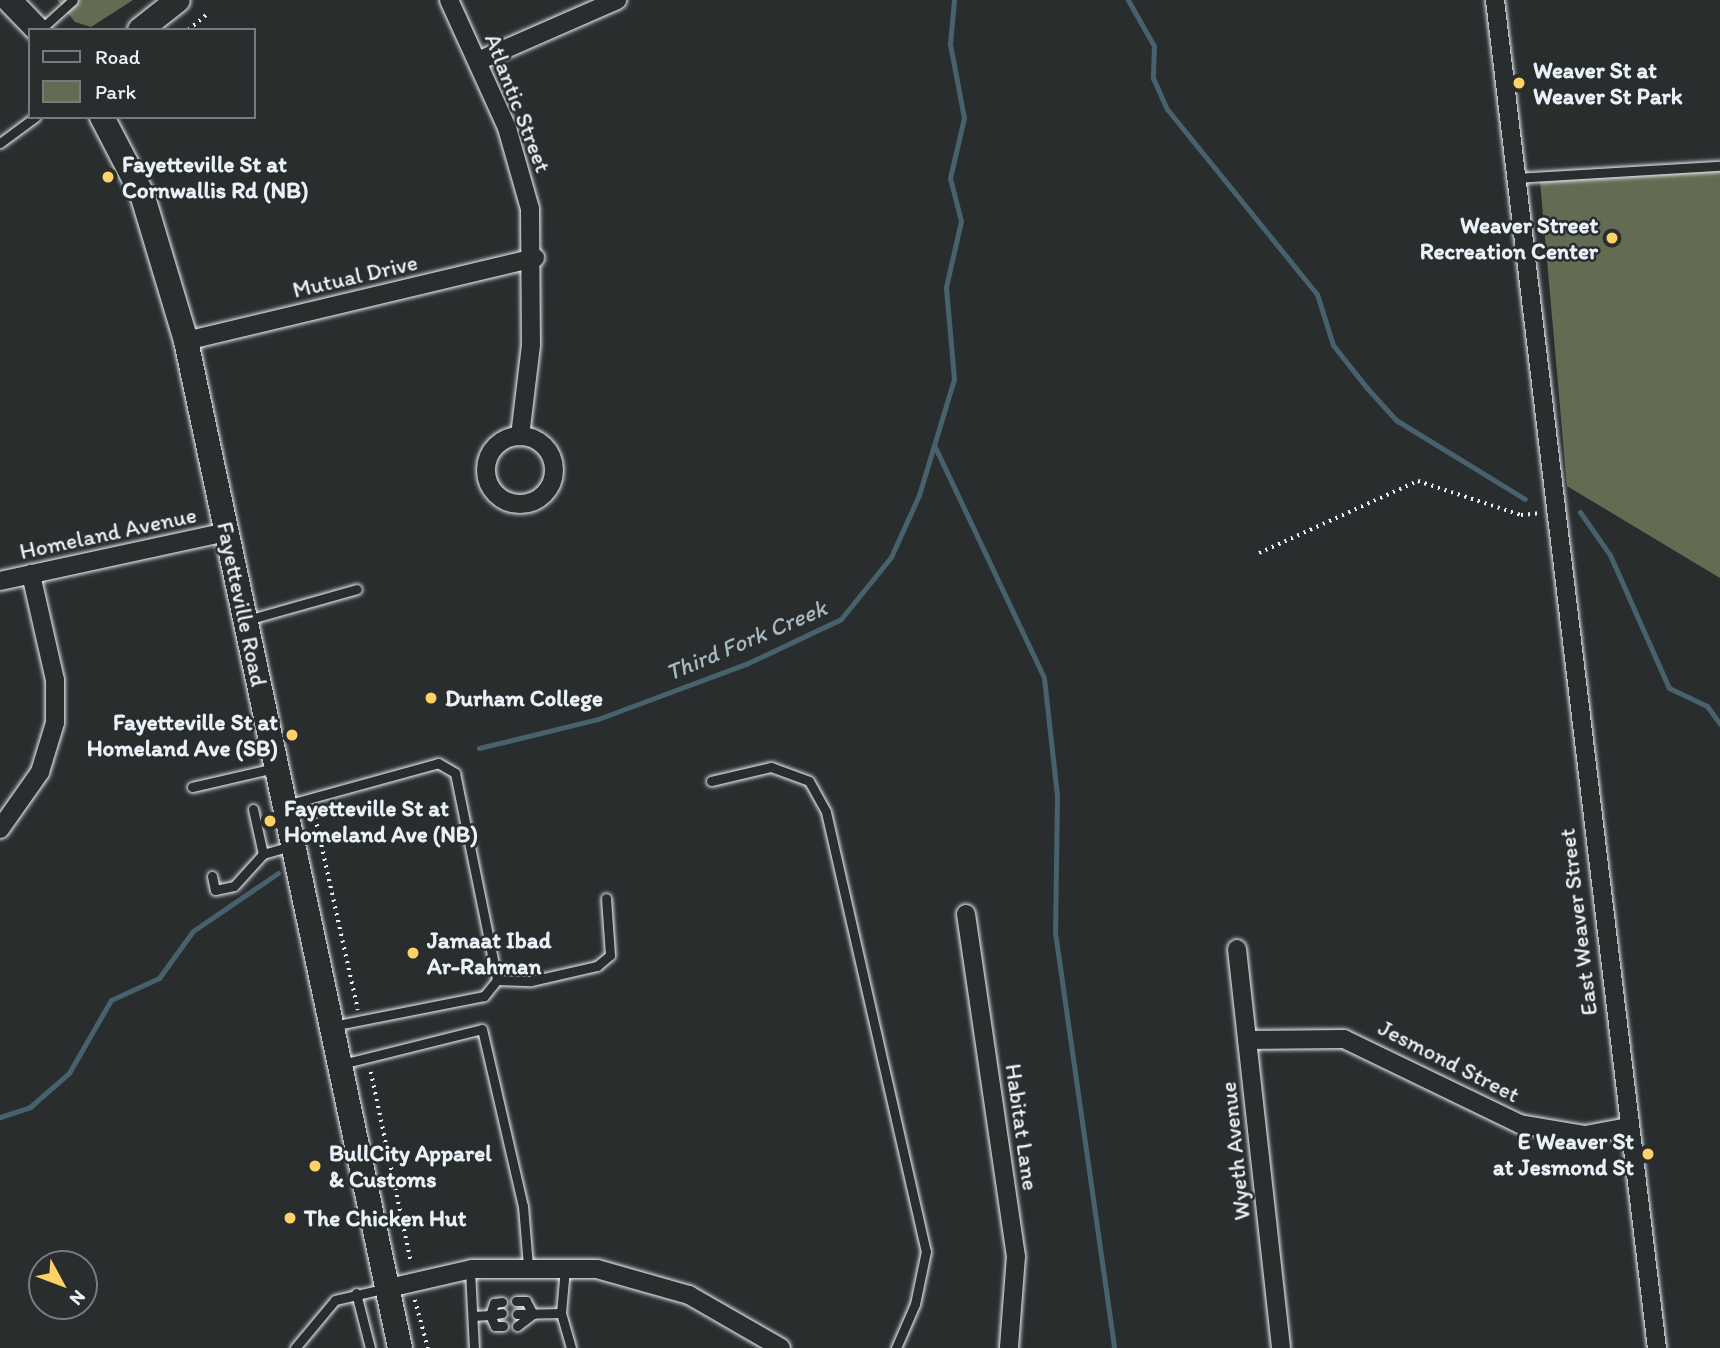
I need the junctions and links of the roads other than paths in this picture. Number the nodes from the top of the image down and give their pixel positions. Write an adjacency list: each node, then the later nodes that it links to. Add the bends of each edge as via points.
1 (9, 0): 7 (main road)
2 (73, 0): 8 (lane)
3 (178, 0): 9 (main road)
4 (449, 0): 10 (street, Atlantic Street)
5 (617, 0): 10 (street)
6 (1495, 0): 15 (street, East Weaver Street)
7 (36, 28)
8 (40, 28)
9 (143, 28)
10 (478, 61): 16 (street, Atlantic Street, via 523,177)
11 (32, 119): 13 (lane)
12 (103, 119): 17 (main road, Fayetteville Road, via 142,194)
13 (0, 142)
14 (1720, 166): 15 (lane)
15 (1513, 178): 40 (street, East Weaver Street)
16 (535, 258): 17 (street, Mutual Drive); 18 (street, Atlantic Street)
17 (186, 341): 19 (main road, Fayetteville Road)
18 (520, 436)
19 (226, 533): 20 (street, Homeland Avenue); 23 (main road, Fayetteville Road)
20 (32, 574): 21 (street, Homeland Avenue); 29 (street, via 55,680 55,723 40,772)
21 (0, 581)
22 (357, 589): 23 (lane)
23 (245, 621): 24 (main road, Fayetteville Road)
24 (276, 767): 26 (lane); 27 (main road, Fayetteville Road)
25 (711, 781): 62 (lane, via 771,767 809,781 826,812 926,1251 915,1304)
26 (192, 787)
27 (284, 806): 30 (main road, Fayetteville Road); 36 (lane, via 438,763 455,773)
28 (253, 809): 31 (lane)
29 (0, 829)
30 (293, 846): 31 (lane); 37 (main road, Fayetteville Road)
31 (263, 854): 32 (lane, via 234,886 215,890)
32 (212, 876)
33 (606, 898): 36 (lane, via 610,955 597,966 531,981)
34 (966, 914): 63 (street, Habitat Lane, via 1016,1256)
35 (1237, 948): 38 (street, Wyeth Avenue)
36 (497, 979): 37 (lane, via 484,996)
37 (332, 1026): 39 (main road, Fayetteville Road)
38 (1247, 1040): 40 (street, Jesmond Street, via 1344,1039 1520,1124 1585,1135); 64 (street, Wyeth Avenue)
39 (340, 1064): 41 (lane, via 482,1029 523,1206); 44 (main road, Fayetteville Road)
40 (1629, 1127): 65 (street, East Weaver Street)
41 (528, 1266): 42 (street); 43 (street)
42 (565, 1268): 49 (lane); 56 (street, via 644,1278 689,1294)
43 (470, 1270): 44 (street); 53 (lane)
44 (389, 1288): 45 (lane); 59 (main road, Fayetteville Road)
45 (356, 1293): 57 (lane, via 335,1300); 58 (lane)
46 (516, 1301): 51 (lane, via 526,1301)
47 (502, 1302): 52 (lane, via 494,1303)
48 (502, 1313): 52 (lane)
49 (561, 1313): 51 (lane); 61 (lane)
50 (517, 1314): 51 (lane)
51 (533, 1314): 55 (lane)
52 (490, 1315): 53 (lane); 54 (lane, via 495,1326)
53 (473, 1316): 60 (lane)
54 (503, 1326)
55 (517, 1326)
56 (769, 1345)
57 (295, 1348)
58 (370, 1348)
59 (400, 1348)
60 (474, 1348)
61 (571, 1348)
62 (896, 1348)
63 (1009, 1348)
64 (1281, 1348)
65 (1657, 1348)

